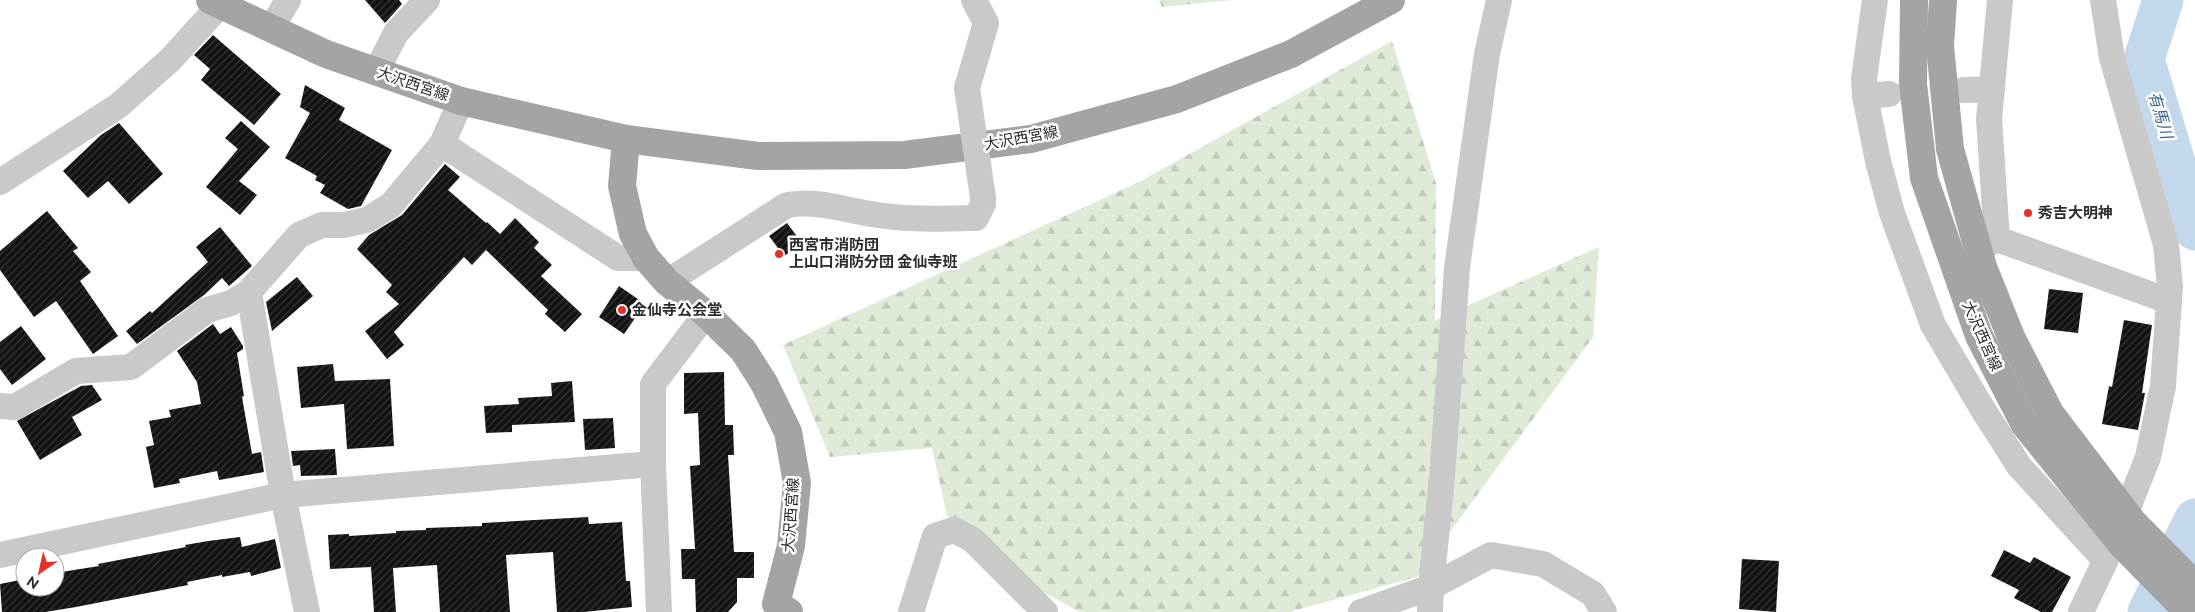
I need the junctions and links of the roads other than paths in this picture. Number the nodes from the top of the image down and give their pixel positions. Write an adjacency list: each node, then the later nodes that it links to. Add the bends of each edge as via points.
1 (288, 0): 12 (street)
2 (427, 0): 13 (street, via 396,33)
3 (974, 0): 23 (street, bridge, via 986,22 967,88 983,198 976,218 918,220 808,202 787,205)
4 (1391, 0): 17 (main road, 大沢西宮線, via 1290,54 1177,99 1031,139 904,155 758,156)
5 (1499, 0): 33 (street, via 1487,54 1457,268)
6 (1875, 0): 30 (street, via 1864,78 1877,95 1878,161 1892,213 1933,325 2019,466)
7 (1914, 0): 22 (main road, 大沢西宮線, via 1913,84 1924,178)
8 (1943, 0): 20 (main road, 大沢西宮線, via 1940,46 1950,150)
9 (2000, 0): 14 (street)
10 (2103, 0): 25 (street, via 2112,58 2166,244)
11 (215, 2): 12 (main road, 大沢西宮線); 19 (street, via 170,60 118,106)
12 (271, 29): 13 (main road, 大沢西宮線)
13 (376, 72): 16 (main road, 大沢西宮線)
14 (1992, 89): 15 (street); 20 (street)
15 (1964, 90)
16 (461, 101): 17 (main road, 大沢西宮線); 18 (street)
17 (626, 139): 21 (main road, 大沢西宮線, via 622,186 633,234)
18 (442, 144): 21 (street, via 618,258); 24 (street, via 391,205 367,220 322,225 299,235)
19 (0, 182)
20 (1988, 245): 22 (street); 25 (street); 30 (main road, 大沢西宮線, via 2011,337)
21 (646, 258): 23 (main road, 大沢西宮線)
22 (1953, 265): 30 (main road, 大沢西宮線, via 1979,336 2025,425)
23 (667, 282): 26 (main road, 大沢西宮線)
24 (249, 292): 27 (street, via 231,303 207,310 131,367 76,372 15,407); 29 (street)
25 (2169, 300): 30 (street, via 2163,386 2156,422 2148,457)
26 (706, 314): 28 (street, via 653,384); 36 (main road, 大沢西宮線, via 743,350 764,383 788,432 797,483 792,546 776,604)
27 (0, 406)
28 (653, 464): 29 (street); 35 (street)
29 (283, 495): 31 (street); 34 (street)
30 (2119, 538): 32 (main road, 大沢西宮線); 41 (street); 42 (main road, 大沢西宮線)
31 (0, 555)
32 (2195, 585)
33 (1431, 600): 39 (street); 40 (street, via 1491,555 1543,564 1593,594)
34 (307, 612)
35 (659, 612)
36 (789, 612)
37 (911, 612): 38 (street, via 935,536 954,530 973,540)
38 (1045, 612)
39 (1361, 612)
40 (1604, 612)
41 (2081, 612)
42 (2188, 612)

